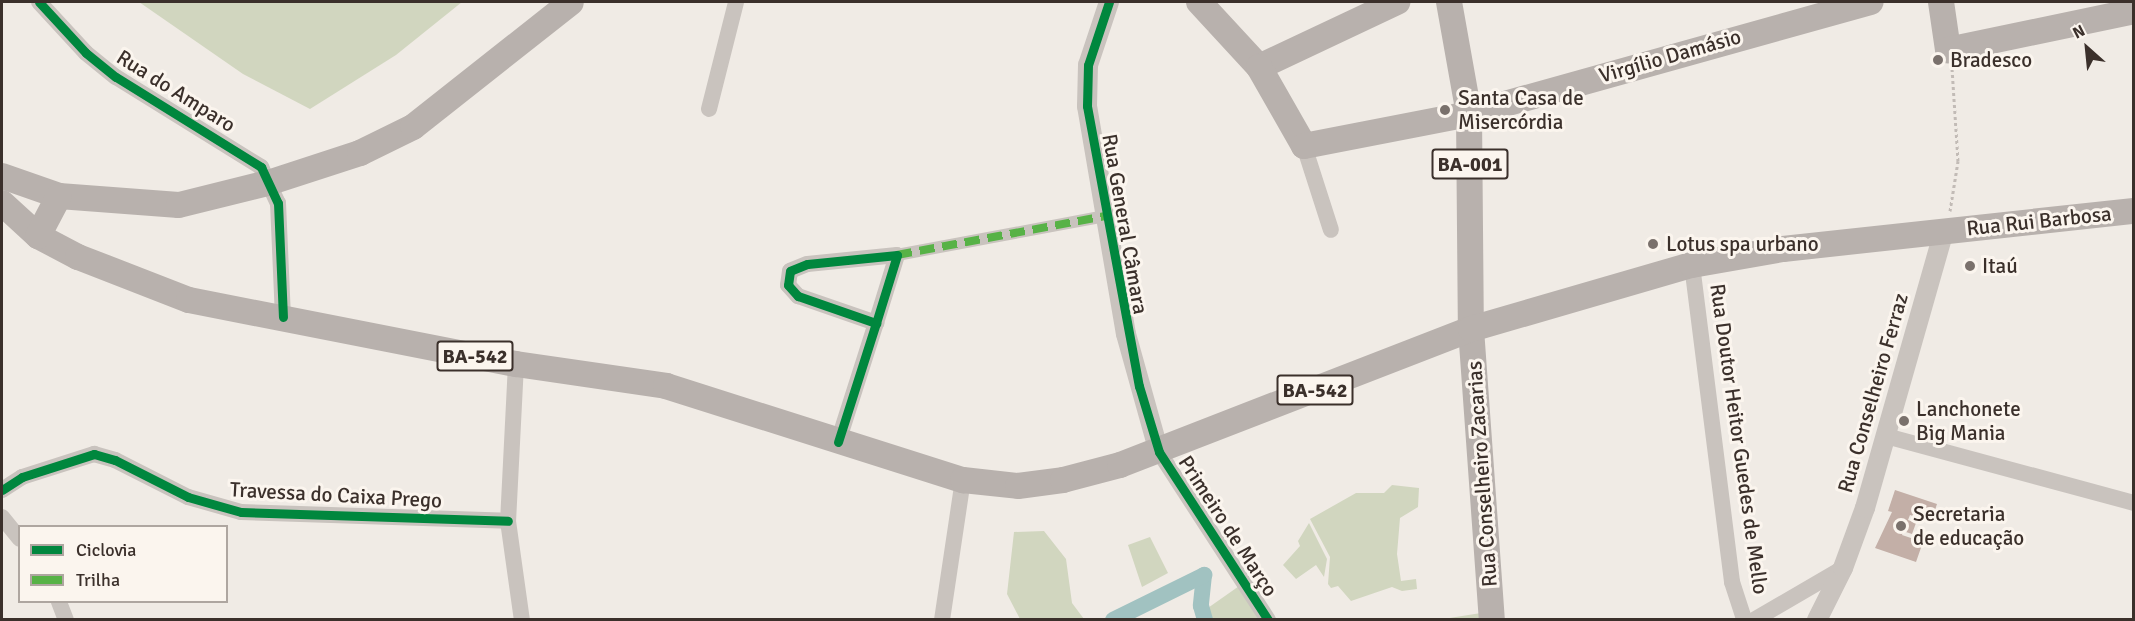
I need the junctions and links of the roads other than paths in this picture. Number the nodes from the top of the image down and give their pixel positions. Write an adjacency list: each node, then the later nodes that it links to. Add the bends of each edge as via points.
1 (39, 2): 16 (street, Rua do Amparo, via 116,78 252,159)
2 (571, 2): 16 (main road, via 413,127 360,153)
3 (736, 2): 12 (street)
4 (1109, 2): 20 (street, Rua General Câmara, via 1092,47 1086,84 1086,106)
5 (1198, 2): 11 (main road)
6 (1397, 2): 11 (main road)
7 (1449, 2): 13 (main road, BA-001)
8 (1871, 2): 13 (main road, Virgílio Damásio)
9 (1941, 2): 10 (main road, via 1948,50)
10 (2133, 11)
11 (1259, 67): 14 (main road)
12 (709, 109)
13 (1469, 114): 14 (main road, Virgílio Damásio); 28 (main road, BA-001)
14 (1305, 146): 21 (street)
15 (2, 176): 17 (main road)
16 (271, 182): 17 (main road, via 179,205); 26 (street, via 279,215)
17 (59, 196): 23 (main road)
18 (2, 204): 23 (main road, BA-542)
19 (2133, 211): 22 (main road, Rua Rui Barbosa)
20 (1105, 216): 24 (street); 32 (street, Rua General Câmara, via 1126,334)
21 (1331, 230)
22 (1944, 230): 25 (main road, Rua Rui Barbosa, via 1783,249); 30 (street, Rua Conselheiro Ferraz)
23 (38, 236): 26 (main road, BA-542, via 78,257 189,300)
24 (897, 255): 27 (street); 27 (street, via 807,264 792,268 788,274 790,290 798,296)
25 (1692, 265): 28 (main road, Rua Rui Barbosa); 46 (street, Rua Doutor Heitor Guedes de Mello, via 1732,582)
26 (283, 317): 29 (main road, BA-542)
27 (876, 323): 31 (street)
28 (1471, 329): 32 (main road, BA-542); 45 (main road, Rua Conselheiro Zacarias / BA-001)
29 (516, 364): 31 (main road, BA-542, via 666,386); 37 (street)
30 (1886, 436): 35 (street); 39 (street, Rua Conselheiro Ferraz)
31 (838, 442): 33 (main road, BA-542)
32 (1159, 452): 33 (main road, BA-542, via 1092,473 1039,484 998,485); 44 (street, Primeiro de Março)
33 (963, 480): 43 (street)
34 (2, 490): 37 (street, Travessa do Caixa Prego, via 21,477 94,454 115,460 188,497 233,511)
35 (2133, 503)
36 (2, 517): 38 (street)
37 (508, 521): 42 (street)
38 (18, 537)
39 (1843, 568): 47 (street); 48 (street, Rua Conselheiro Ferraz)
40 (59, 603): 41 (street)
41 (66, 619)
42 (522, 620)
43 (942, 620)
44 (1268, 620)
45 (1492, 620)
46 (1744, 620)
47 (1754, 620)
48 (1817, 620)

